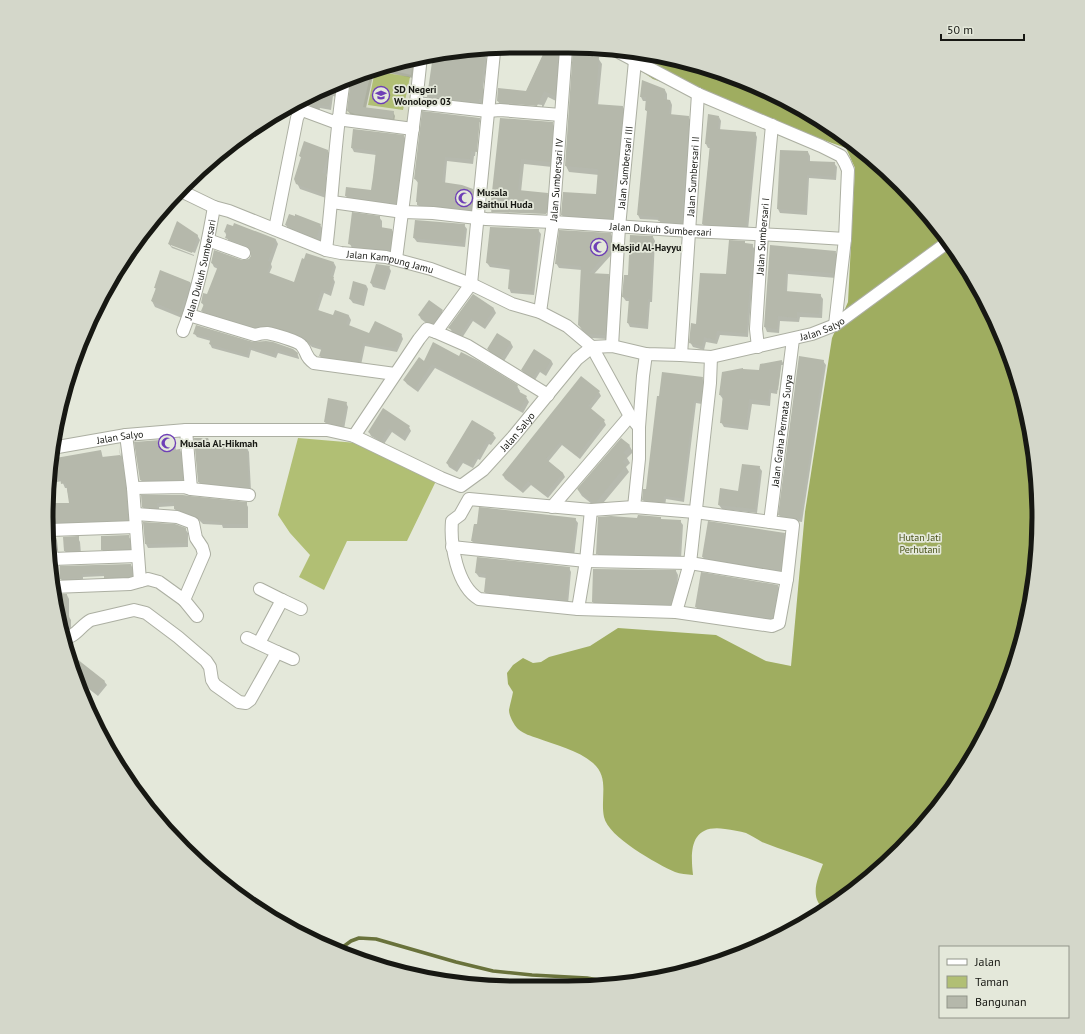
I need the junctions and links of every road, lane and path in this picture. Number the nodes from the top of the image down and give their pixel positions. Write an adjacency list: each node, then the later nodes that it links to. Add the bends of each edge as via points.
1 (566, 53): 11 (street, Jalan Sumbersari IV)
2 (494, 54): 10 (street)
3 (627, 57): 4 (street)
4 (635, 61): 7 (street); 21 (street, Jalan Sumbersari III)
5 (420, 63): 8 (street)
6 (343, 87): 12 (street)
7 (698, 94): 13 (street); 23 (street, Jalan Sumbersari II)
8 (416, 104): 10 (street); 14 (street)
9 (300, 110): 12 (street); 22 (street)
10 (488, 111): 11 (street); 19 (street)
11 (561, 115): 20 (street, Jalan Sumbersari IV)
12 (337, 121): 14 (street); 16 (street)
13 (772, 125): 24 (street, Jalan Sumbersari I); 25 (street, via 841,156 846,163 848,176)
14 (413, 129): 18 (street)
15 (185, 193): 17 (street, Jalan Kampung Jamu)
16 (332, 202): 18 (street, Jalan Dukuh Sumbersari); 28 (street)
17 (214, 207): 22 (street, Jalan Kampung Jamu); 26 (street, Jalan Dukuh Sumbersari)
18 (403, 212): 19 (street, Jalan Dukuh Sumbersari); 30 (street)
19 (477, 218): 20 (street, Jalan Dukuh Sumbersari); 31 (street)
20 (553, 222): 21 (street, Jalan Dukuh Sumbersari); 32 (street, Jalan Sumbersari IV)
21 (619, 227): 23 (street, Jalan Dukuh Sumbersari); 38 (street, Jalan Sumbersari III)
22 (275, 229): 28 (street, Jalan Kampung Jamu)
23 (690, 232): 24 (street, Jalan Dukuh Sumbersari); 42 (street, Jalan Sumbersari II)
24 (762, 234): 25 (street, Jalan Dukuh Sumbersari); 40 (street, Jalan Sumbersari I, via 756,329)
25 (845, 239): 34 (street)
26 (208, 240): 29 (street); 33 (street, Jalan Dukuh Sumbersari)
27 (944, 245): 34 (street, Jalan Salyo)
28 (326, 250): 30 (street, Jalan Kampung Jamu, via 341,254)
29 (244, 253)
30 (396, 259): 31 (street, Jalan Kampung Jamu)
31 (471, 284): 32 (street, Jalan Kampung Jamu, via 512,304); 36 (street)
32 (540, 312): 39 (street, Jalan Kampung Jamu, via 567,326)
33 (189, 316): 35 (street, Jalan Dukuh Sumbersari); 44 (street, via 255,335 266,333 294,340 300,343 307,358 314,363)
34 (835, 325): 37 (street, Jalan Salyo)
35 (183, 331)
36 (436, 332): 44 (street, via 427,329); 45 (street, via 468,346)
37 (792, 339): 40 (street, Jalan Salyo); 62 (street, Jalan Graha Permata Surya)
38 (612, 346): 39 (street, Jalan Salyo); 41 (street, Jalan Salyo)
39 (592, 347): 45 (street, Jalan Salyo, via 577,359); 46 (street)
40 (758, 347): 43 (street, Jalan Salyo)
41 (646, 354): 42 (street, Jalan Salyo); 47 (street)
42 (681, 354): 43 (street, Jalan Salyo)
43 (710, 357): 60 (street, via 711,370)
44 (395, 374): 50 (street)
45 (548, 395): 52 (street, Jalan Salyo, via 483,470)
46 (630, 416): 47 (street); 57 (street)
47 (640, 427): 58 (street, via 640,459)
48 (186, 430): 49 (street, Jalan Salyo); 50 (street, Jalan Salyo, via 327,430); 54 (street)
49 (126, 435): 51 (street, Jalan Salyo); 53 (street)
50 (354, 436): 52 (street, Jalan Salyo)
51 (59, 447)
52 (461, 486): 56 (street)
53 (133, 488): 54 (street); 61 (street)
54 (190, 489): 55 (street)
55 (249, 495)
56 (470, 499): 57 (street); 65 (street, via 452,522)
57 (552, 506): 59 (street)
58 (634, 507): 59 (street); 60 (street)
59 (591, 510): 68 (street)
60 (695, 512): 62 (street); 69 (street)
61 (136, 514): 63 (street); 74 (street, via 178,517 193,523 196,538 204,554)
62 (770, 522): 70 (street, via 793,525)
63 (136, 527): 64 (street); 66 (street)
64 (53, 530)
65 (452, 547): 68 (street); 77 (street, via 464,584 472,595 479,599)
66 (137, 556): 67 (street); 71 (street)
67 (55, 559)
68 (586, 560): 69 (street); 77 (street)
69 (690, 563): 70 (street); 78 (street)
70 (787, 579): 78 (street, via 779,623 775,626)
71 (140, 581): 72 (street, via 130,584); 74 (street, via 148,579 159,582)
72 (58, 585)
73 (260, 589): 75 (street)
74 (184, 600): 79 (street)
75 (282, 600): 76 (street); 82 (street)
76 (300, 609)
77 (578, 609): 78 (street)
78 (676, 612)
79 (197, 616)
80 (69, 638): 83 (street, via 84,623 91,620 134,610 142,611 206,661 215,685 239,702 246,703)
81 (247, 638): 82 (street)
82 (259, 643): 83 (street)
83 (277, 652): 84 (street)
84 (292, 659)

